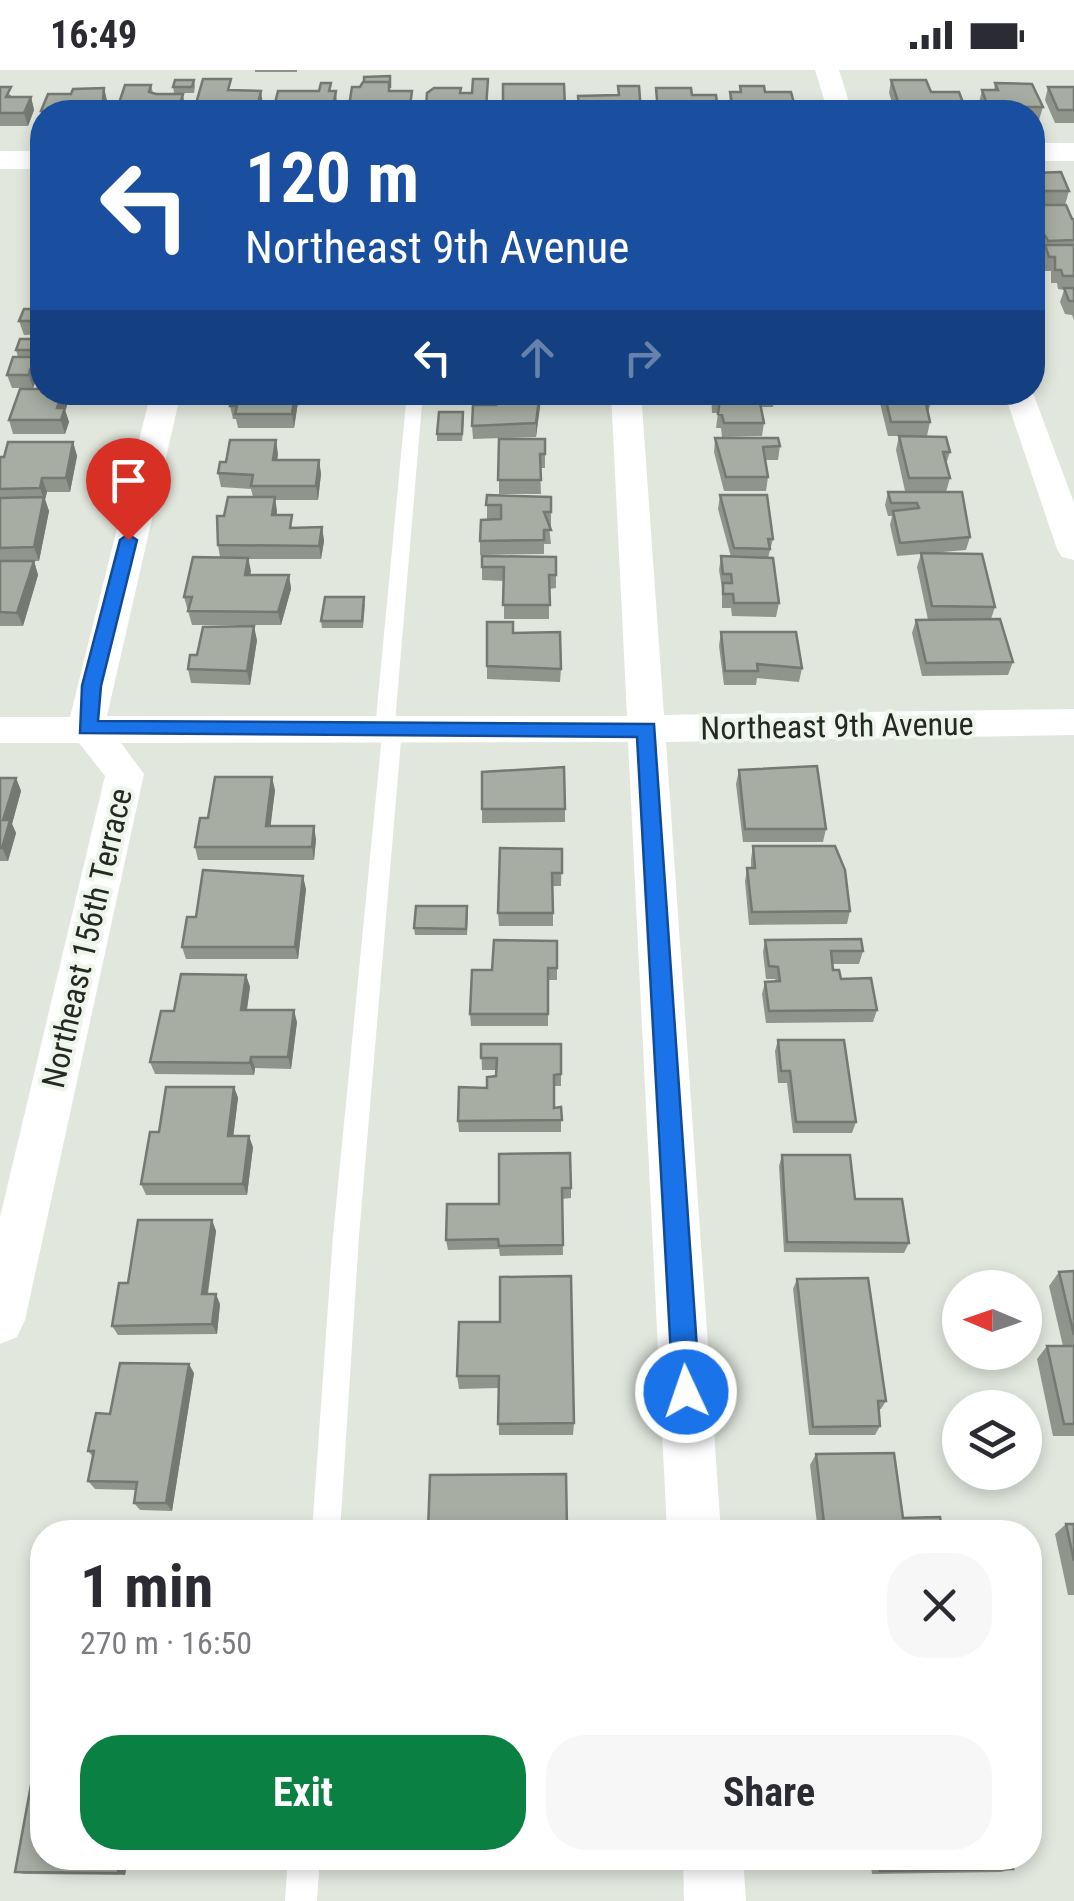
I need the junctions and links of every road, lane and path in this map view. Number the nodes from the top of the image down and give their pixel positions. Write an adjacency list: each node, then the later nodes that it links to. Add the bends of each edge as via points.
1 (828, 70): 2 (street)
2 (837, 100)
3 (1045, 152): 4 (street)
4 (1074, 152)
5 (0, 160): 6 (street)
6 (30, 160)
7 (163, 405): 13 (street)
8 (414, 405): 14 (lane)
9 (627, 405): 16 (street)
10 (1023, 405): 11 (street)
11 (1074, 549)
12 (1074, 722): 16 (street, Northeast 9th Avenue)
13 (87, 728): 14 (street, Northeast 9th Avenue); 15 (street, Northeast 9th Avenue); 17 (street, Northeast 156th Terrace, via 124,774)
14 (388, 729): 16 (street, Northeast 9th Avenue); 18 (lane)
15 (0, 730)
16 (647, 730): 19 (street)
17 (0, 1320)
18 (327, 1520)
19 (693, 1520)
20 (303, 1870): 22 (lane)
21 (714, 1870): 23 (street)
22 (301, 1901)
23 (715, 1901)

